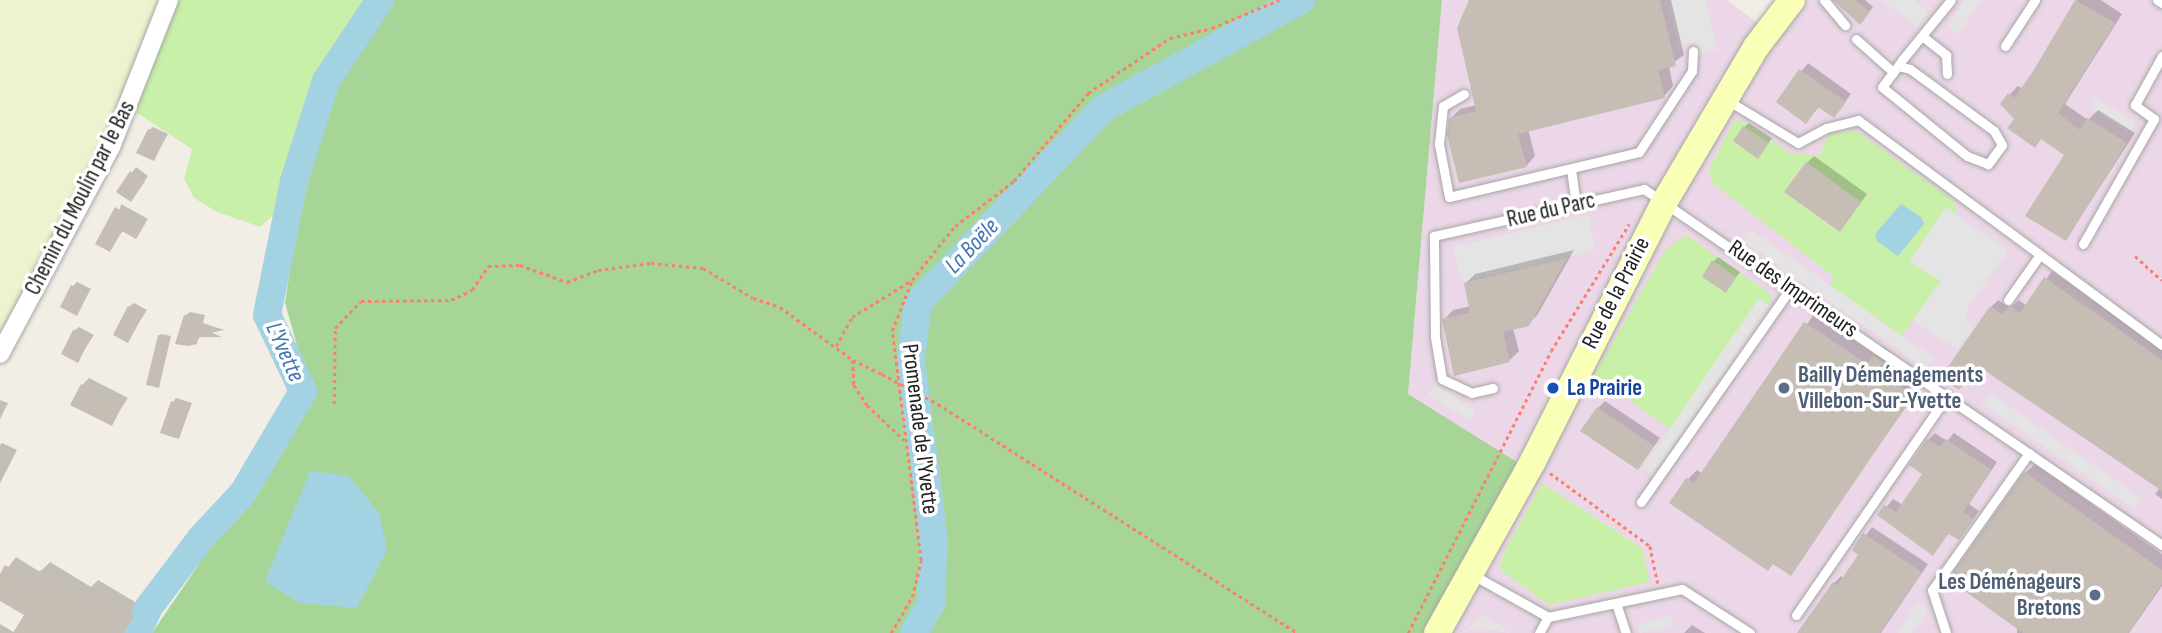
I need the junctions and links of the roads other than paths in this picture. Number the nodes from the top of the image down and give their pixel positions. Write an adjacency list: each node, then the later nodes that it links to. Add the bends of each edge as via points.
1 (169, 0): 26 (street, Chemin du Moulin par le Bas, via 111,147)
2 (1792, 0): 17 (street, Rue de la Prairie)
3 (1824, 0): 8 (lane)
4 (1951, 0): 9 (lane)
5 (2035, 0): 11 (lane)
6 (2157, 0): 7 (lane)
7 (2162, 3)
8 (1845, 25)
9 (1922, 36): 14 (lane); 15 (lane, via 1946,55)
10 (1856, 39): 14 (lane)
11 (2005, 46)
12 (1693, 51): 18 (lane, via 1692,71 1639,152)
13 (2162, 55): 21 (lane, via 2135,105 2154,119)
14 (1895, 69): 14 (lane, via 1882,87 1889,98 1966,156 1988,164 2002,145 1994,131 1910,69)
15 (1947, 75)
16 (1464, 94): 18 (lane, via 1443,106 1439,144 1449,197)
17 (1725, 99): 19 (street, Rue de la Prairie); 22 (lane, via 1798,143 1826,128 1858,120)
18 (1571, 169): 20 (lane)
19 (1657, 196): 20 (lane, Rue du Parc); 23 (lane, Rue des Imprimeurs); 32 (street, Rue de la Prairie, via 1533,461)
20 (1576, 205): 27 (lane, Rue du Parc, via 1434,236 1435,337 1442,379 1472,393)
21 (2083, 244)
22 (2039, 256): 24 (lane); 25 (lane)
23 (1791, 288): 28 (lane, Rue des Imprimeurs); 30 (lane)
24 (2008, 300)
25 (2162, 345)
26 (0, 354)
27 (1493, 388)
28 (1947, 396): 29 (lane, Rue des Imprimeurs); 34 (lane)
29 (2029, 453): 31 (lane, Rue des Imprimeurs); 40 (lane, via 1932,590)
30 (1641, 502)
31 (2162, 545)
32 (1471, 574): 35 (lane); 36 (street, Rue de la Prairie)
33 (1616, 603): 35 (lane); 38 (lane); 39 (lane, via 1682,589)
34 (1796, 615)
35 (1548, 617): 37 (lane)
36 (1437, 633)
37 (1539, 633)
38 (1626, 633)
39 (1750, 633)
40 (1946, 633)

